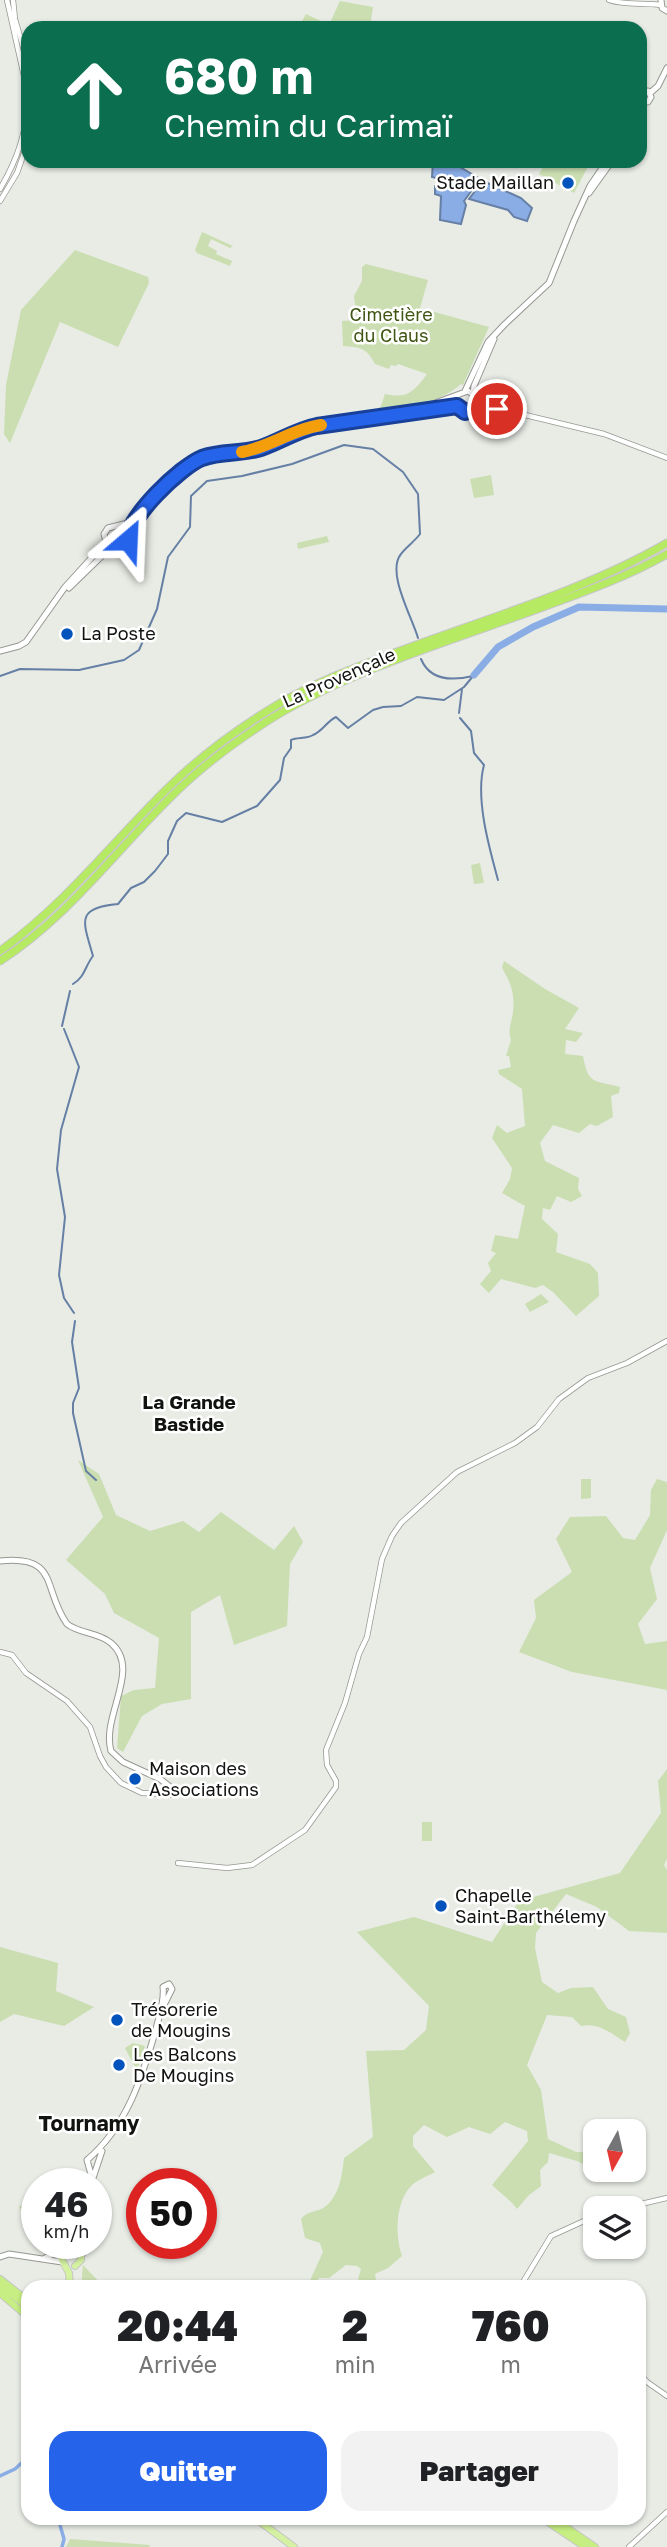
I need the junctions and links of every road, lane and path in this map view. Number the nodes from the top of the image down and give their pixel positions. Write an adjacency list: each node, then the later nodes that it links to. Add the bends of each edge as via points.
1 (7, 0): 7 (street)
2 (12, 0): 6 (street)
3 (609, 0): 4 (street)
4 (661, 3): 5 (main road)
5 (667, 12)
6 (21, 40)
7 (21, 64)
8 (667, 68): 10 (main road)
9 (647, 91): 10 (main road)
10 (650, 93): 11 (main road)
11 (647, 101)
12 (21, 147): 15 (street)
13 (21, 162): 16 (street)
14 (604, 168): 17 (main road, via 573,221 549,283)
15 (0, 190)
16 (0, 201)
17 (498, 330): 18 (main road); 19 (main road)
18 (465, 391): 19 (main road); 20 (main road)
19 (474, 396): 22 (street); 23 (main road)
20 (457, 397): 21 (main road); 24 (main road)
21 (457, 406): 23 (main road); 24 (main road)
22 (488, 407): 23 (street); 25 (street, via 604,434)
23 (472, 410)
24 (408, 412): 26 (main road, via 307,428 257,449 206,457 179,474)
25 (667, 458)
26 (137, 516): 27 (main road); 28 (main road)
27 (121, 526): 28 (main road); 29 (main road, via 108,528)
28 (128, 534): 31 (main road, via 126,543)
29 (106, 542): 31 (main road); 33 (main road)
30 (667, 543): 35 (highway, La Provençale, via 589,581 338,675 274,707 173,783 70,892)
31 (114, 548): 33 (main road)
32 (667, 554): 36 (highway, La Provençale, via 594,588 353,677 273,717 201,769 62,912)
33 (61, 595): 34 (main road, via 26,642)
34 (0, 651)
35 (0, 951)
36 (0, 961)
37 (667, 1341): 41 (street, via 588,1378 559,1399 537,1427 457,1472 401,1523 382,1559 367,1637 326,1750 336,1787 306,1830 243,1867)
38 (0, 1561): 40 (main road, via 25,1560 38,1566 66,1624 108,1640 118,1650 123,1669 109,1729 111,1751 123,1762 160,1779)
39 (0, 1652): 40 (street, via 12,1655 26,1673 67,1700 90,1727 100,1756 114,1776 135,1790 159,1795)
40 (168, 1791)
41 (178, 1863)
42 (167, 1992): 43 (main road, via 135,2095)
43 (104, 2146): 44 (main road); 45 (main road)
44 (91, 2157): 45 (main road); 45 (main road, via 86,2162)
45 (94, 2165): 46 (main road)
46 (93, 2168)
47 (667, 2198): 48 (street)
48 (646, 2203)
49 (583, 2221): 60 (street, via 551,2236)
50 (21, 2256): 51 (main road)
51 (0, 2257)
52 (38, 2259): 55 (main road)
53 (63, 2259): 55 (main road)
54 (81, 2259): 56 (main road)
55 (63, 2263): 56 (main road); 58 (main road)
56 (75, 2266): 59 (main road)
57 (0, 2278): 63 (highway)
58 (70, 2280)
59 (73, 2280)
60 (524, 2280)
61 (0, 2286): 64 (highway)
62 (0, 2293): 65 (highway)
63 (21, 2294)
64 (21, 2302)
65 (21, 2311)
66 (646, 2381): 67 (street)
67 (667, 2396)
68 (667, 2512): 75 (street)
69 (266, 2525): 72 (main road)
70 (552, 2525): 73 (highway)
71 (563, 2525): 74 (highway)
72 (294, 2547)
73 (585, 2547)
74 (595, 2547)
75 (629, 2547)

